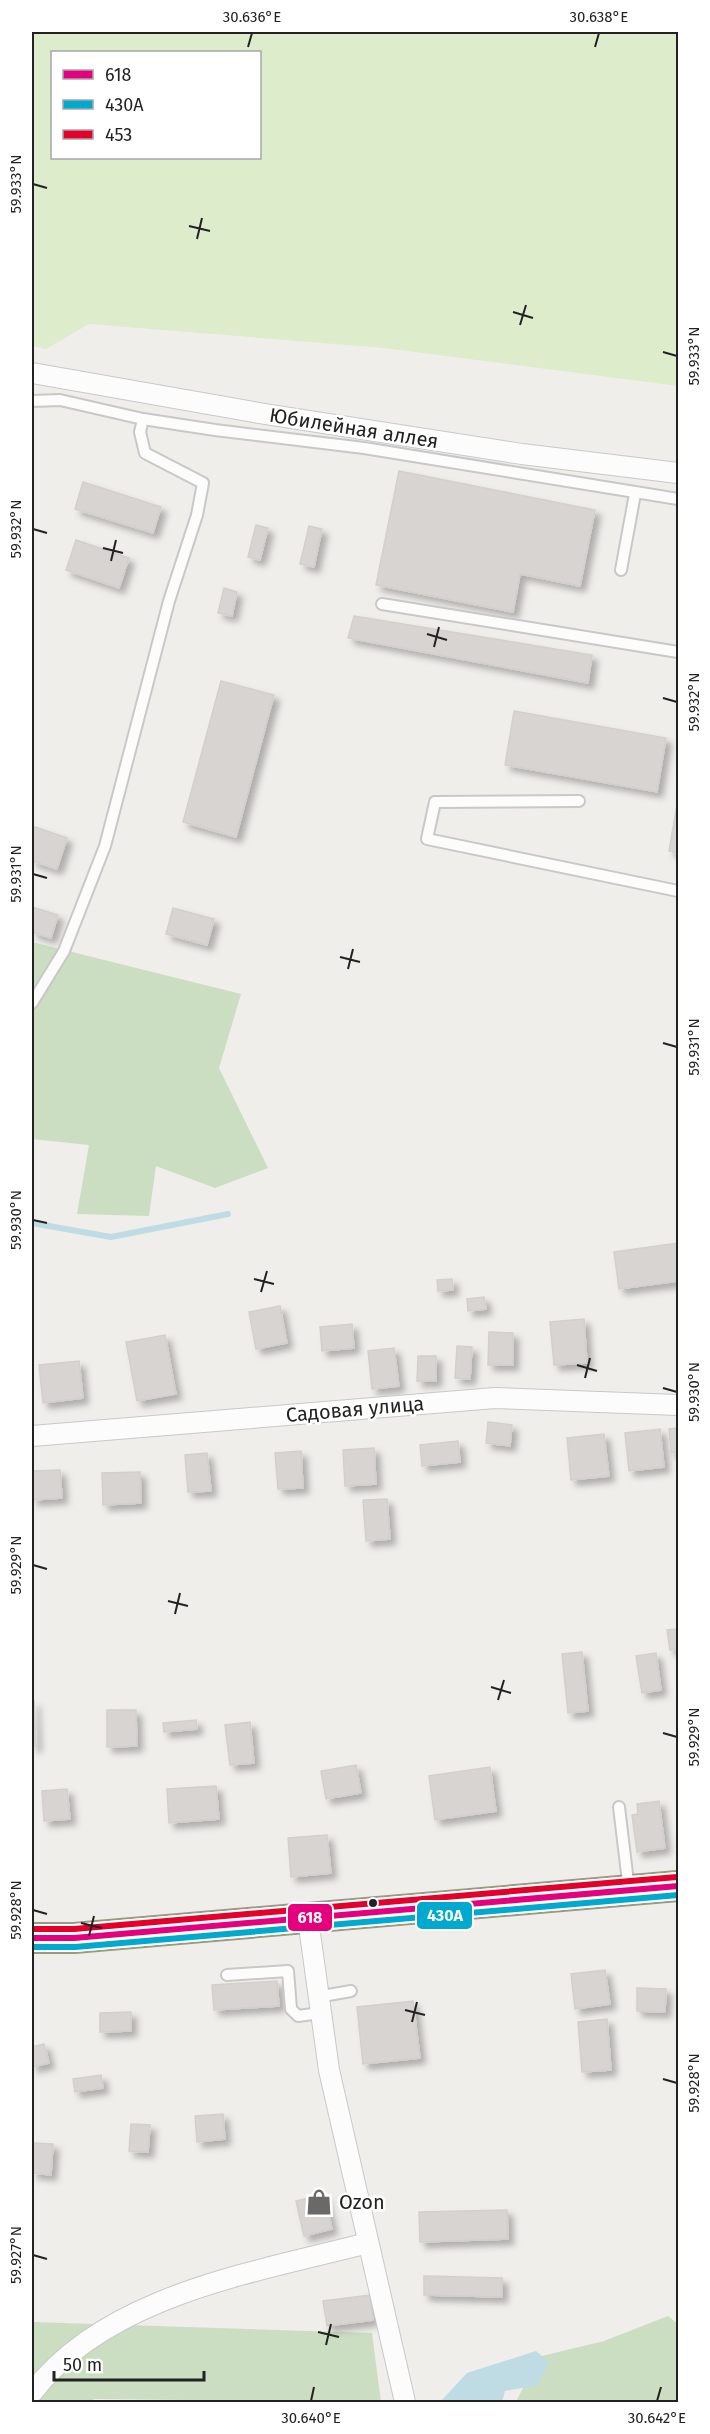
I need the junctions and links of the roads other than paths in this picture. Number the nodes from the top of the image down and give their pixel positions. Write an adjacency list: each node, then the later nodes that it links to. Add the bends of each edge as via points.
1 (32, 373): 4 (street, Юбилейная аллея, via 522,454)
2 (32, 401): 3 (lane, via 60,400)
3 (143, 419): 5 (lane, via 364,448); 12 (lane, via 140,432 146,453 203,483 197,515 105,846 64,951)
4 (678, 473)
5 (635, 494): 6 (lane); 7 (lane)
6 (678, 499)
7 (621, 570)
8 (382, 604): 9 (lane)
9 (678, 652)
10 (579, 801): 11 (lane, via 435,802 427,839)
11 (678, 891)
12 (32, 1003)
13 (678, 1405): 14 (street, Садовая улица, via 495,1398)
14 (32, 1436)
15 (619, 1807): 17 (lane)
16 (678, 1886): 17 (main road)
17 (629, 1891): 18 (main road)
18 (308, 1919): 19 (main road); 22 (street)
19 (32, 1938)
20 (227, 1975): 22 (lane, via 288,1971 291,2009 298,2016)
21 (351, 1991): 22 (lane)
22 (319, 2005): 23 (street, via 329,2070)
23 (368, 2244): 24 (street, via 168,2297 114,2323 61,2362); 25 (street)
24 (32, 2393)
25 (405, 2403)

